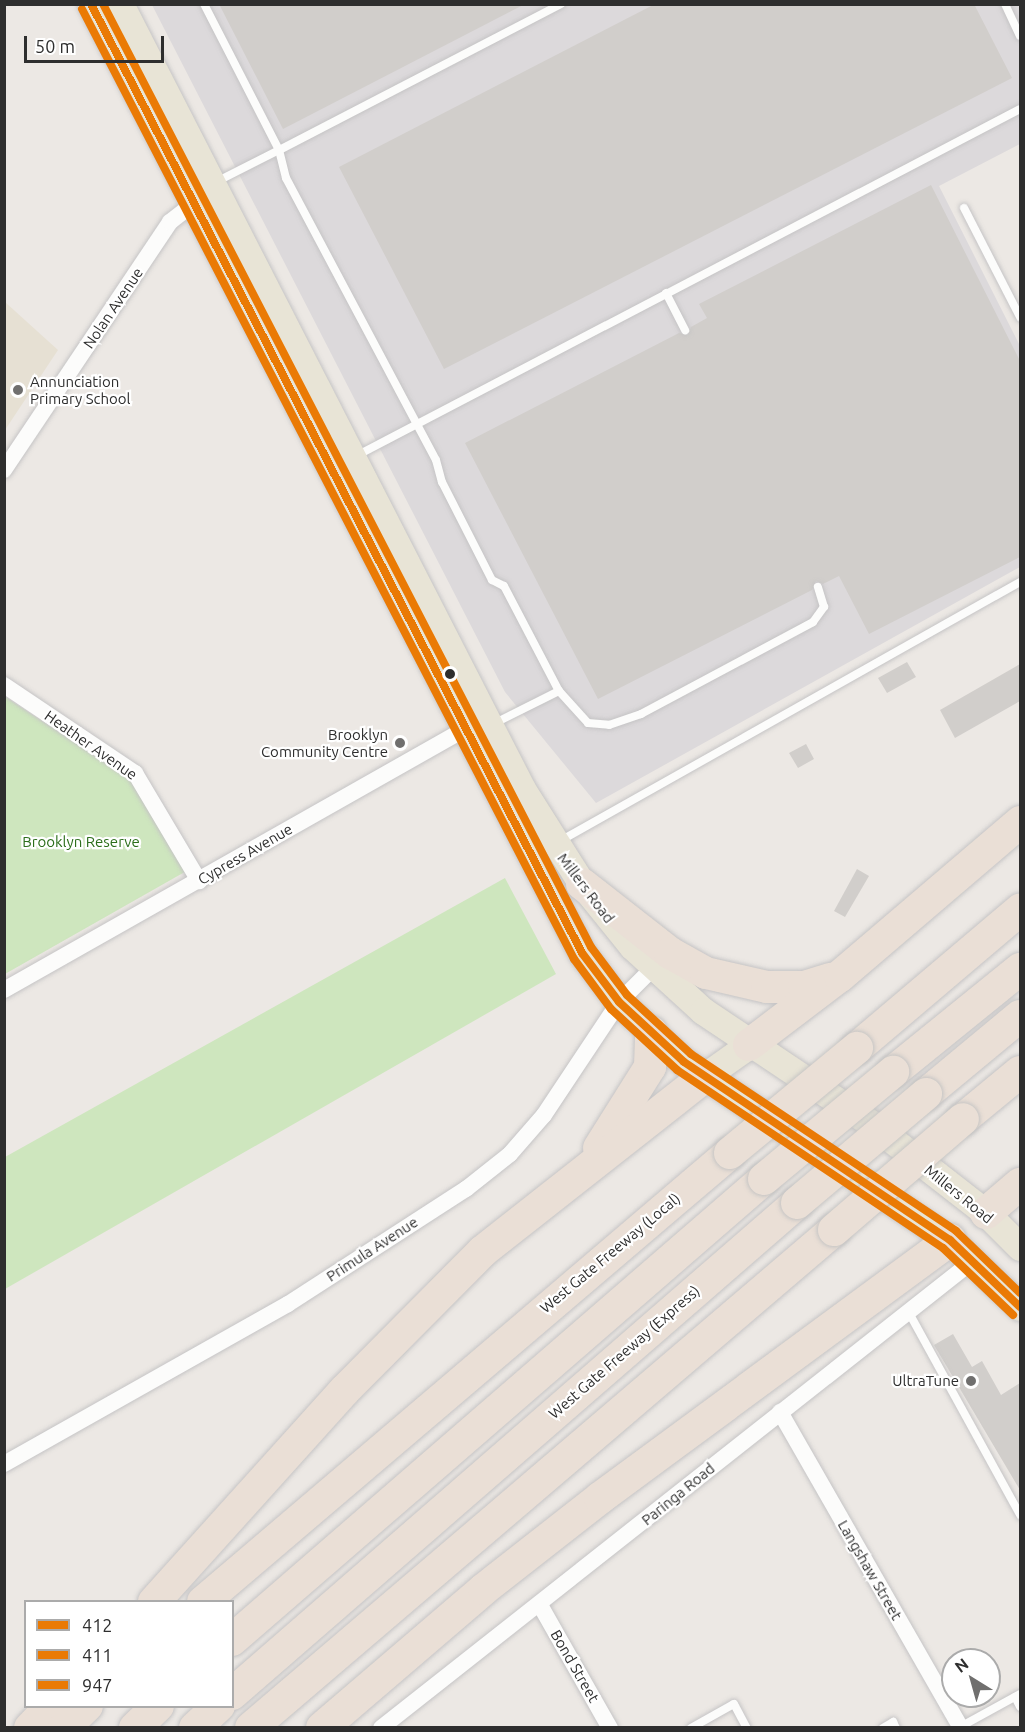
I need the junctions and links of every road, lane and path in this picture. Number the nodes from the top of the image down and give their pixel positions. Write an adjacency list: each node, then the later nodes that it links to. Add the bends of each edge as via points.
1 (91, 4): 9 (main road, Millers Road)
2 (120, 4): 9 (main road, Millers Road)
3 (204, 4): 8 (lane)
4 (561, 4): 8 (lane)
5 (1005, 4): 6 (lane)
6 (1020, 36)
7 (1020, 109): 11 (lane)
8 (279, 150): 9 (lane); 14 (lane, via 286,178)
9 (206, 192): 15 (main road, Millers Road); 16 (street, Nolan Avenue, via 170,222); 21 (main road, Millers Road)
10 (964, 208): 12 (lane)
11 (666, 293): 13 (lane); 14 (lane)
12 (1020, 317)
13 (685, 330)
14 (417, 425): 15 (lane); 20 (lane, via 492,580 504,586)
15 (352, 458): 21 (main road, Millers Road)
16 (4, 470)
17 (1020, 582): 23 (lane)
18 (818, 587): 20 (lane, via 824,607 813,622 625,721 588,723)
19 (4, 685): 24 (street, Heather Avenue, via 135,773)
20 (559, 691): 21 (lane)
21 (480, 724): 23 (main road, Millers Road); 24 (street, Cypress Avenue); 31 (main road, Millers Road, via 562,920)
22 (1020, 822): 29 (highway)
23 (554, 844): 25 (main road, Millers Road)
24 (199, 880): 30 (street, Cypress Avenue)
25 (582, 884): 27 (highway)
26 (1020, 910): 49 (highway, West Gate Freeway (Local), bridge)
27 (661, 960): 29 (highway, via 767,987 804,987); 31 (street, Primula Avenue); 34 (main road, Millers Road)
28 (1020, 969): 51 (highway, bridge, via 764,1179)
29 (840, 976): 34 (highway)
30 (4, 990)
31 (619, 1002): 33 (main road, Millers Road); 46 (street, Primula Avenue, via 544,1115 510,1154 466,1189 288,1304)
32 (1020, 1016): 52 (highway, West Gate Freeway (Express), bridge, via 797,1203)
33 (651, 1032): 36 (main road, Millers Road); 37 (highway, via 650,1068)
34 (749, 1045): 36 (main road); 39 (main road, Millers Road, via 873,1125)
35 (1020, 1072): 64 (highway, bridge)
36 (705, 1076): 37 (highway); 40 (main road, Millers Road)
37 (585, 1169): 48 (highway, via 483,1251 440,1293)
38 (1020, 1184): 39 (highway)
39 (986, 1213): 40 (main road); 41 (main road, Millers Road)
40 (950, 1240): 42 (main road, Millers Road); 65 (highway, via 600,1498 484,1589)
41 (1020, 1247)
42 (974, 1260): 43 (main road, Millers Road); 44 (street, Paringa Road)
43 (1020, 1307)
44 (908, 1311): 45 (street, Paringa Road); 47 (lane)
45 (780, 1412): 50 (street, Paringa Road); 59 (street, Langshaw Street)
46 (4, 1464)
47 (1020, 1515)
48 (156, 1600)
49 (205, 1600)
50 (540, 1605): 66 (street, Paringa Road); 67 (street, Bond Street)
51 (234, 1638)
52 (234, 1692)
53 (1018, 1695): 54 (lane); 59 (lane)
54 (1020, 1707)
55 (50, 1708): 60 (highway)
56 (86, 1708): 61 (highway)
57 (157, 1708): 62 (highway)
58 (218, 1708): 63 (highway)
59 (961, 1727)
60 (30, 1728)
61 (64, 1728)
62 (135, 1728)
63 (195, 1728)
64 (251, 1728)
65 (322, 1728)
66 (381, 1728)
67 (610, 1728)
68 (692, 1728): 69 (lane, via 734,1704)
69 (747, 1728)
70 (883, 1728): 71 (lane, via 893,1722)
71 (896, 1728)

